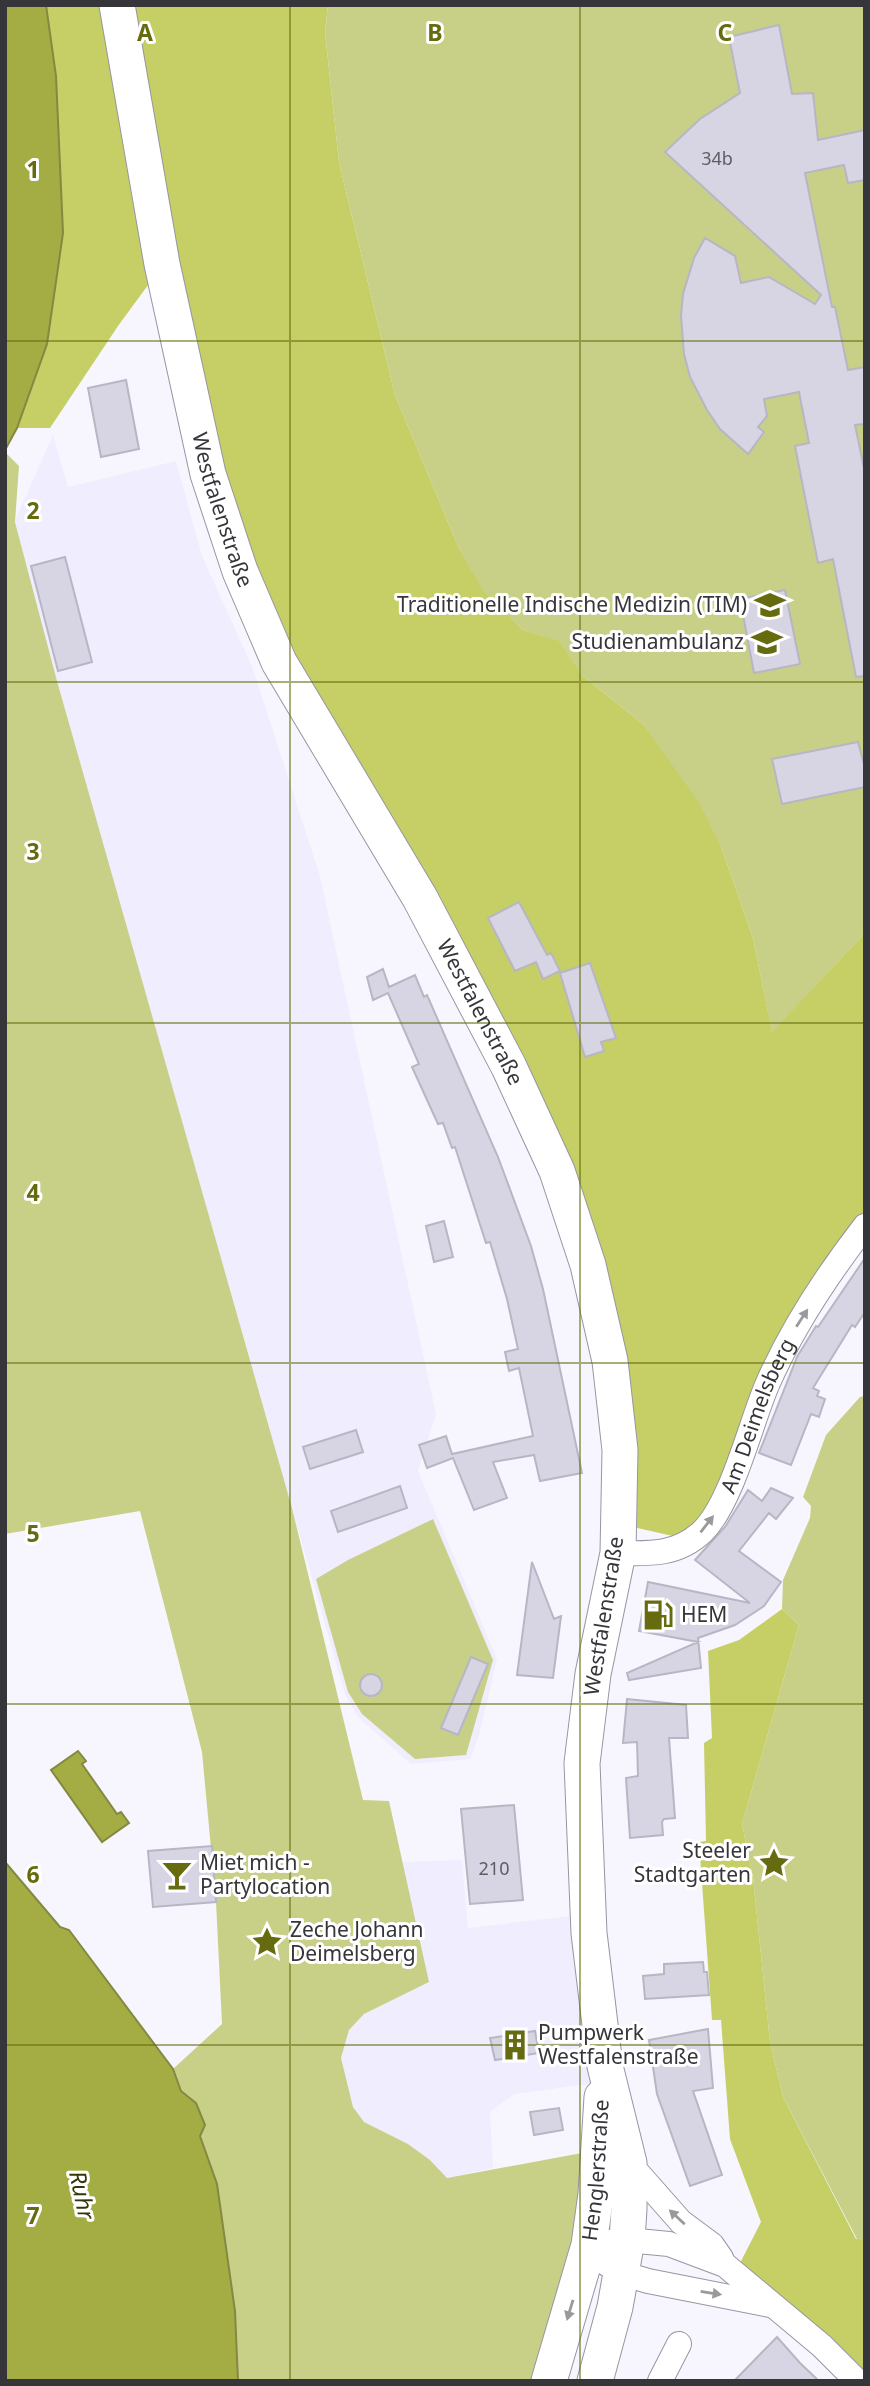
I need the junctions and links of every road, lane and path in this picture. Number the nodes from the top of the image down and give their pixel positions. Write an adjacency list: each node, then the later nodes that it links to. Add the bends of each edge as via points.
1 (117, 5): 3 (main road, Westfalenstraße, via 162,264 205,462 240,571 279,662 420,898 509,1067 557,1171 588,1265 610,1361)
2 (865, 1226): 3 (street, Am Deimelsberg, one-way to 2, via 676,1550 703,1531 722,1504 767,1385 796,1327)
3 (634, 1554): 4 (main road, Westfalenstraße, via 593,1675 582,1763 589,1933)
4 (605, 2066): 5 (main road, Henglerstraße); 6 (main road, Henglerstraße)
5 (629, 2163): 7 (main road, Henglerstraße); 8 (street, one-way to 5, via 712,2245 681,2222)
6 (589, 2245): 7 (street); 11 (main road, Henglerstraße, one-way to 11)
7 (632, 2265): 8 (street, via 669,2244); 9 (street, one-way to 9); 12 (main road, Henglerstraße)
8 (725, 2265): 9 (street)
9 (774, 2305): 14 (street)
10 (679, 2344): 13 (street)
11 (549, 2381)
12 (595, 2381)
13 (660, 2381)
14 (857, 2381)

